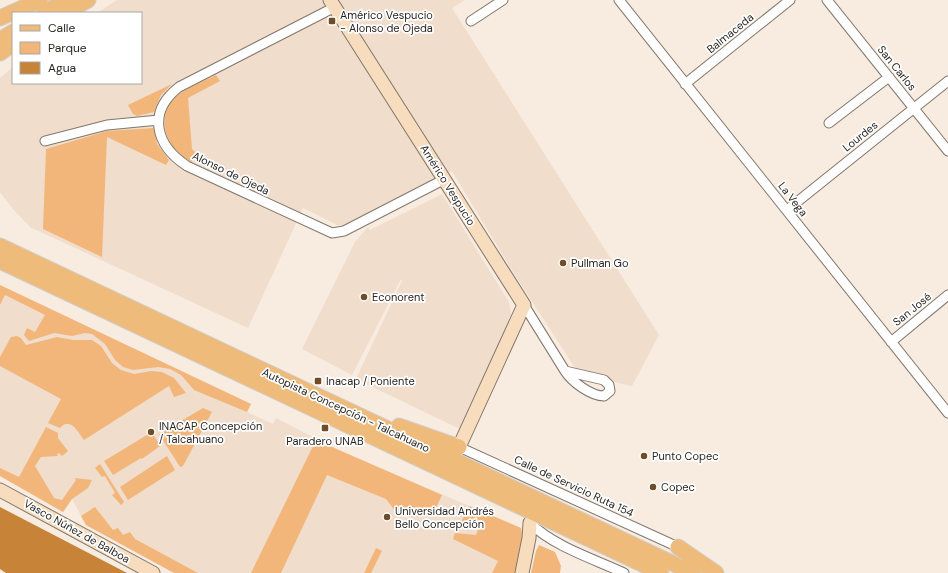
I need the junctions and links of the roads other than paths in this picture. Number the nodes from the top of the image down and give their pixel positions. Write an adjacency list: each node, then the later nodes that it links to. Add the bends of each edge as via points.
1 (40, 0): 9 (main road)
2 (66, 0): 10 (main road)
3 (88, 0): 11 (main road)
4 (503, 0): 14 (street)
5 (619, 0): 19 (street, La Vega)
6 (790, 0): 19 (street, Balmaceda)
7 (827, 0): 17 (street, San Carlos)
8 (332, 4): 21 (street, Alonso de Ojeda, via 179,87 165,102); 25 (street, Américo Vespucio)
9 (13, 12)
10 (46, 12)
11 (67, 12)
12 (12, 13): 13 (main road)
13 (0, 18)
14 (471, 21)
15 (12, 34): 16 (main road)
16 (4, 48)
17 (889, 77): 20 (street, San Carlos); 22 (street)
18 (948, 81): 20 (street, Lourdes)
19 (686, 84): 26 (street, La Vega)
20 (914, 108): 24 (street, San Carlos); 26 (street, Lourdes)
21 (159, 120): 23 (street, via 102,126); 25 (street, Alonso de Ojeda, via 159,132 164,144 180,161 332,233 344,231)
22 (829, 123)
23 (45, 141)
24 (948, 151)
25 (445, 179): 29 (street, Américo Vespucio)
26 (787, 210): 30 (street, La Vega)
27 (3, 251): 33 (main road, Autopista Concepción - Talcahuano); 36 (main road, Autopista Concepción - Talcahuano)
28 (948, 295): 30 (street, San José)
29 (524, 305): 31 (street, Américo Vespucio); 34 (street)
30 (891, 342): 32 (street, La Vega)
31 (564, 371)
32 (948, 412)
33 (361, 416): 34 (main road, via 412,430); 43 (main road, Autopista Concepción - Talcahuano)
34 (459, 447): 38 (street, Calle de Servicio Ruta 154)
35 (0, 490): 39 (street, Vasco Núñez de Balboa)
36 (511, 502): 37 (main road); 42 (main road, Autopista Concepción - Talcahuano)
37 (530, 523): 40 (street); 41 (street, via 555,541)
38 (678, 547): 44 (main road)
39 (153, 573)
40 (522, 573)
41 (624, 573)
42 (661, 573)
43 (693, 573)
44 (716, 573)

